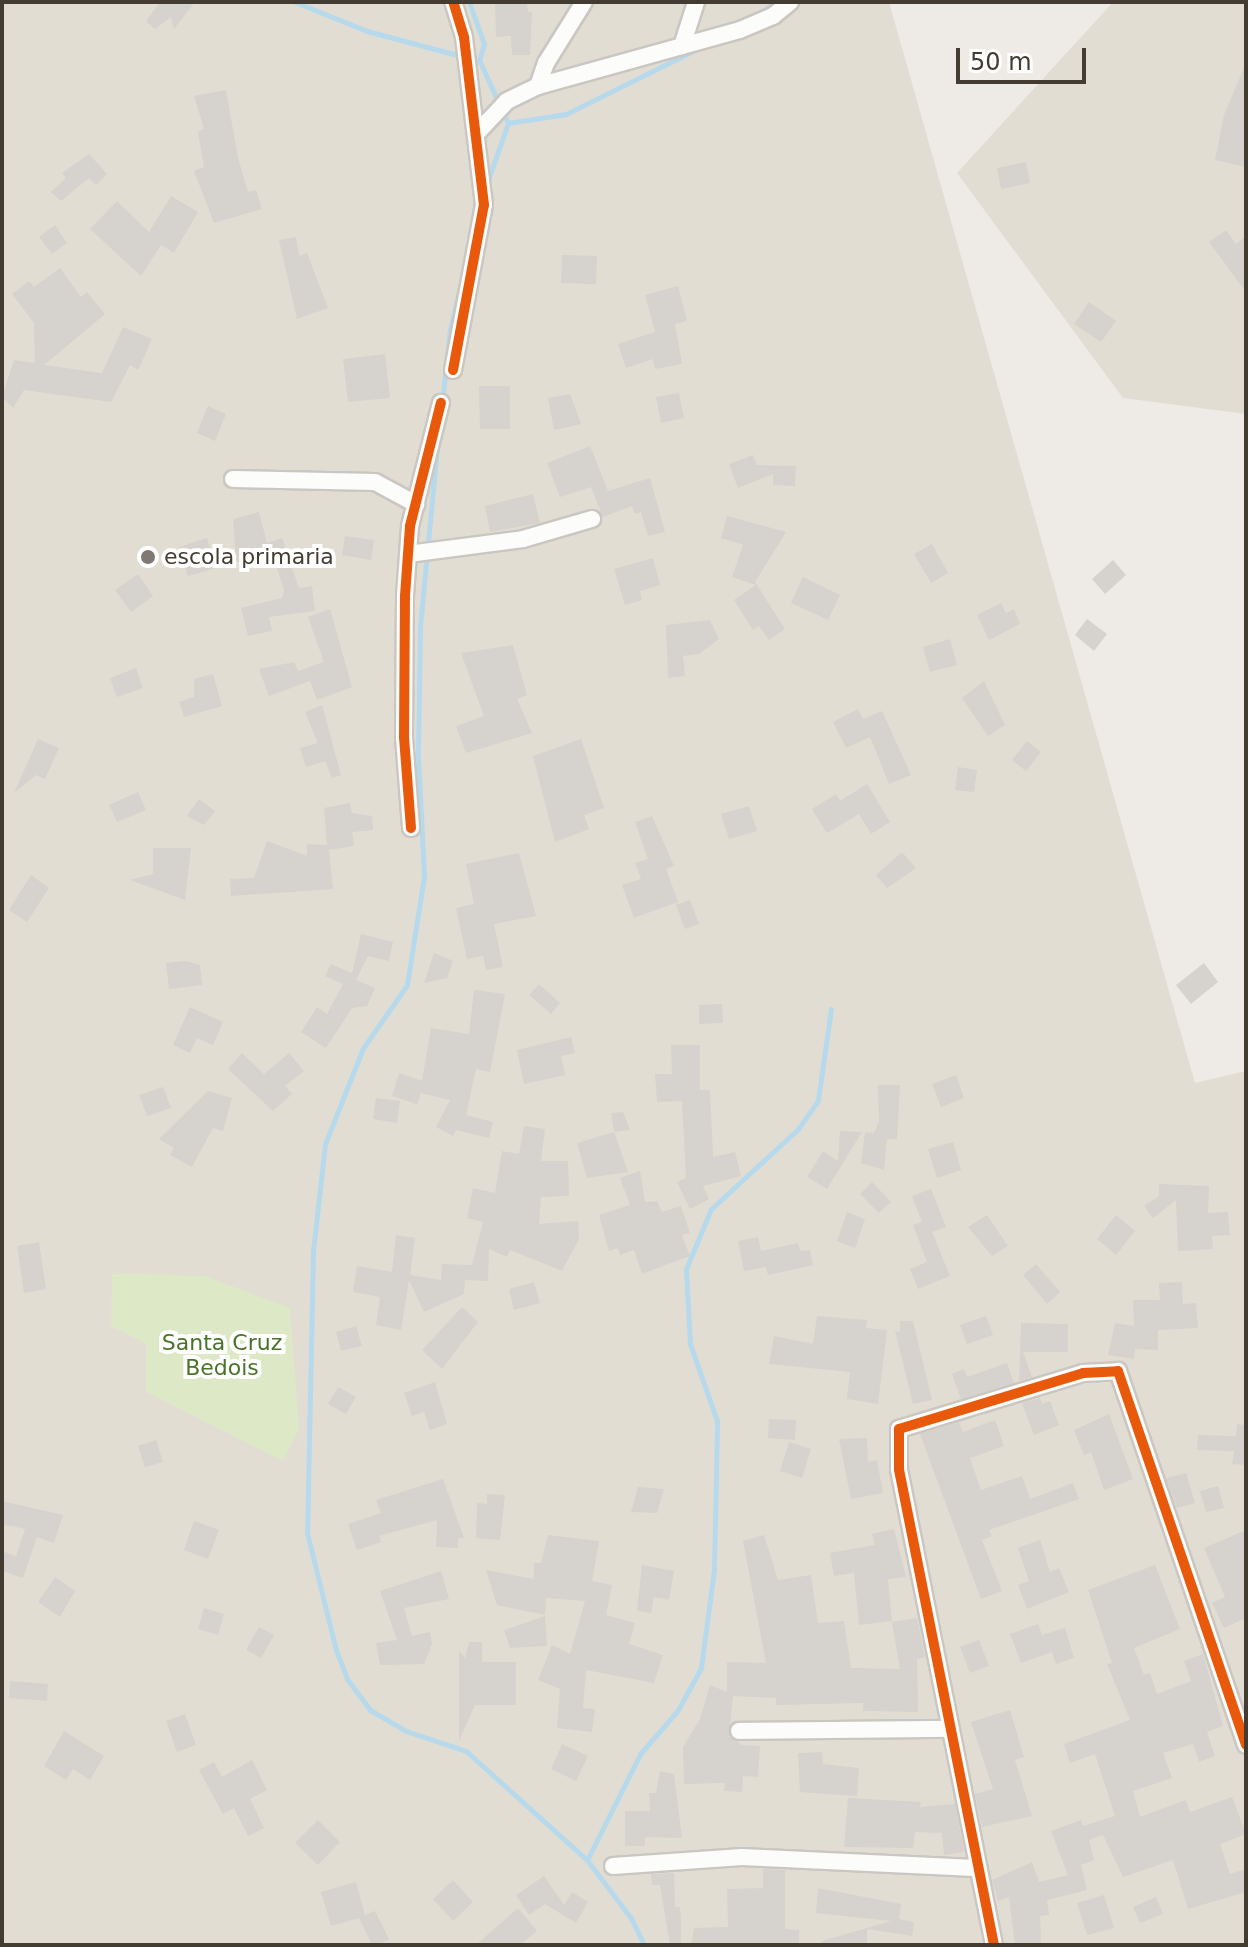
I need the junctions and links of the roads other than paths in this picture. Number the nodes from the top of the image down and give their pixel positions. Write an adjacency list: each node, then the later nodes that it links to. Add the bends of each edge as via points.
1 (453, 2): 7 (street, via 464,37)
2 (584, 2): 6 (street, via 546,63)
3 (696, 2): 5 (street)
4 (790, 2): 5 (street, via 773,16)
5 (682, 46): 6 (street)
6 (538, 86): 7 (street, via 507,101)
7 (476, 134): 8 (street, via 482,225)
8 (453, 370)
9 (441, 403): 11 (street)
10 (233, 479): 11 (street, via 375,482)
11 (416, 504): 13 (street)
12 (592, 519): 13 (street, via 510,542)
13 (408, 554): 14 (street, via 404,737)
14 (411, 828)
15 (947, 1729): 16 (street); 17 (street, via 899,1469 899,1429 1111,1369 1123,1377 1132,1402); 19 (street)
16 (739, 1731)
17 (1246, 1745)
18 (613, 1866): 19 (street, via 742,1857)
19 (975, 1868): 20 (street)
20 (994, 1945)

